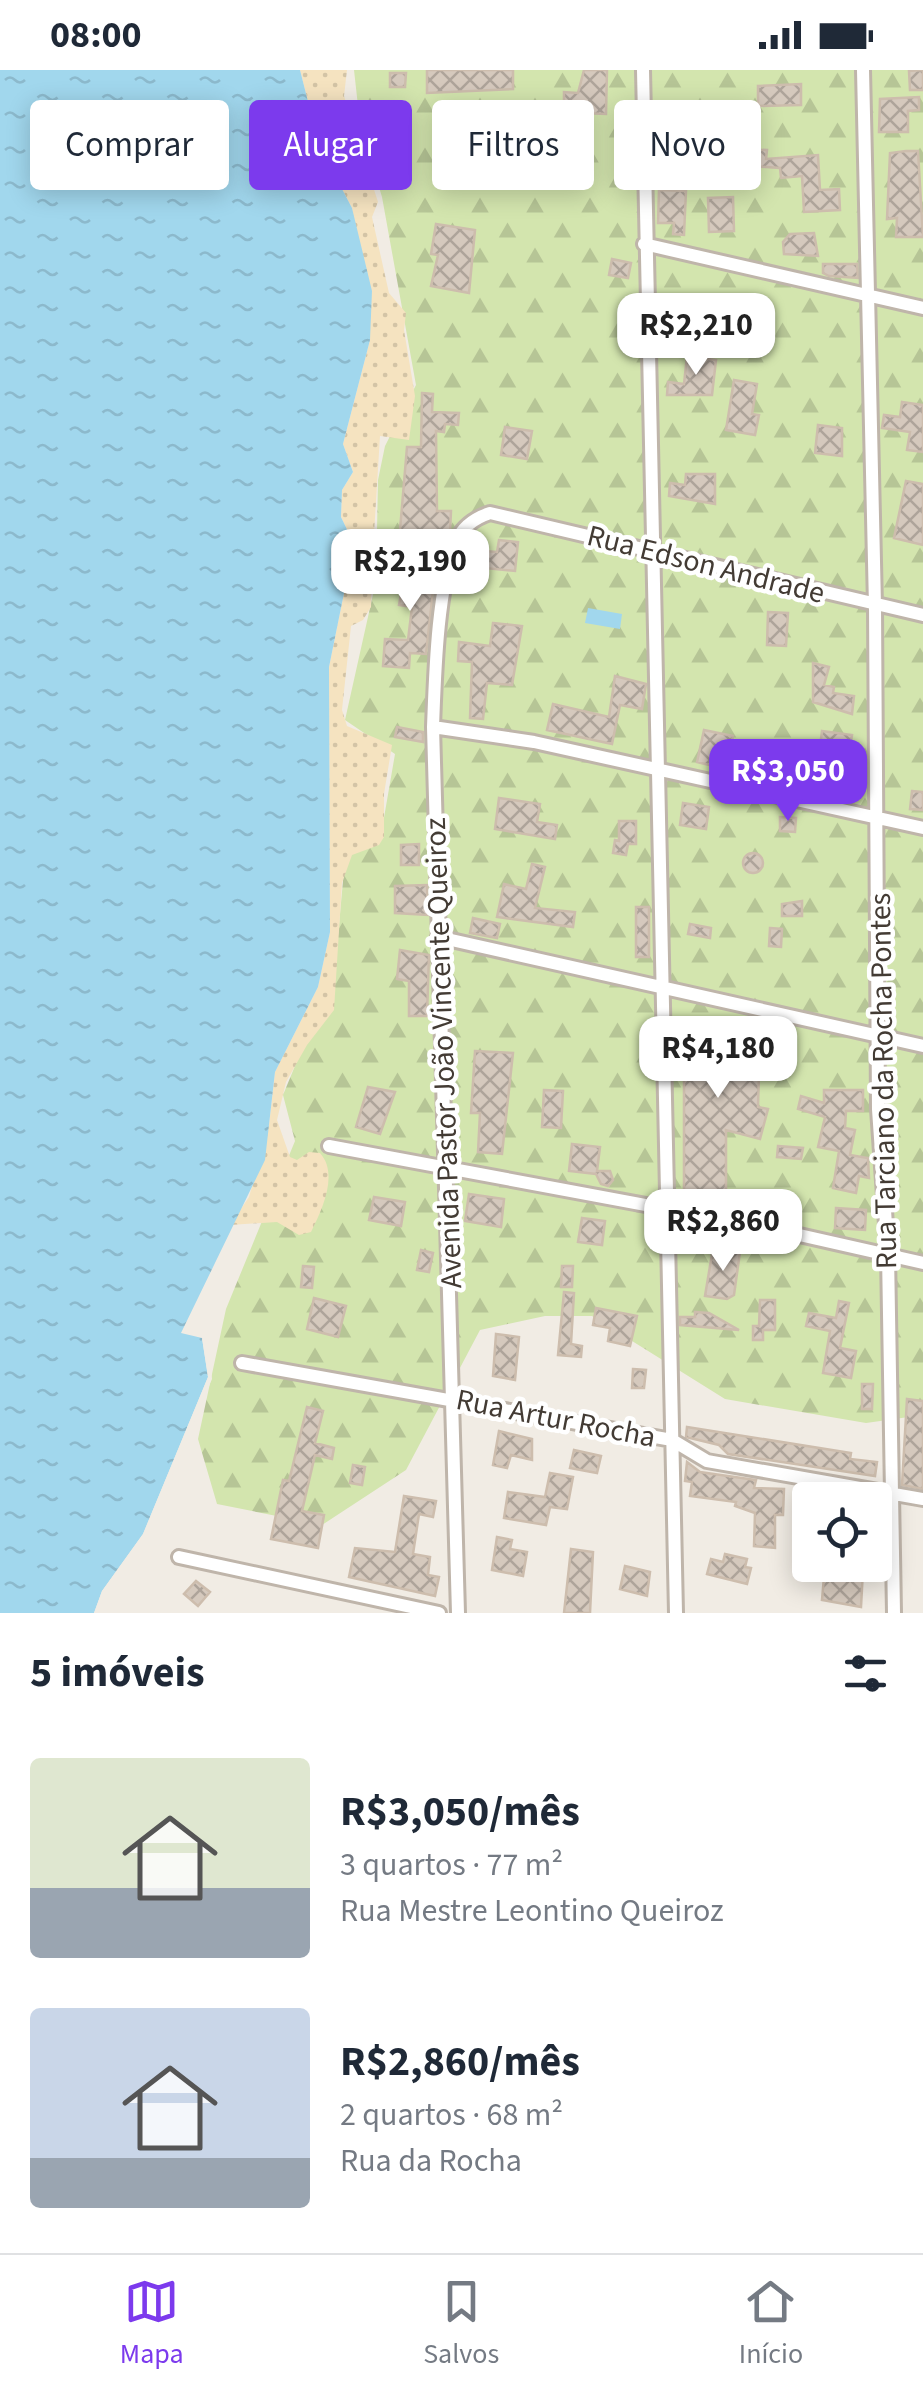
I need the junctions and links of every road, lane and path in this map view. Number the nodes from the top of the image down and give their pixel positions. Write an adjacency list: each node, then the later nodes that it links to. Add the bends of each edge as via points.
1 (643, 70): 3 (street)
2 (863, 70): 4 (street, Rua Tarciano da Rocha Pontes)
3 (644, 244): 4 (street); 7 (street)
4 (869, 294): 5 (street); 8 (street, Rua Tarciano da Rocha Pontes)
5 (923, 308)
6 (490, 513): 7 (street, Rua Edson Andrade); 10 (street, Avenida Pastor João Vincente Queiroz, via 475,518 456,541)
7 (653, 550): 8 (street, Rua Edson Andrade); 11 (street)
8 (875, 606): 9 (street, Rua Edson Andrade); 12 (street, Rua Tarciano da Rocha Pontes)
9 (923, 615)
10 (432, 727): 11 (street); 14 (street, Avenida Pastor João Vincente Queiroz)
11 (658, 769): 12 (street); 15 (street)
12 (878, 819): 13 (street); 16 (street, Rua Tarciano da Rocha Pontes)
13 (923, 828)
14 (438, 937): 15 (street); 19 (street, Avenida Pastor João Vincente Queiroz)
15 (662, 986): 16 (street); 20 (street)
16 (881, 1036): 17 (street); 21 (street, Rua Tarciano da Rocha Pontes, via 878,1109)
17 (923, 1046)
18 (329, 1146): 19 (street)
19 (447, 1166): 20 (street); 24 (street, Avenida Pastor João Vincente Queiroz)
20 (666, 1210): 21 (street); 25 (street)
21 (888, 1254): 22 (street); 27 (street, Rua Tarciano da Rocha Pontes)
22 (923, 1264)
23 (242, 1363): 24 (street, Rua Artur Rocha)
24 (453, 1397): 25 (street, Rua Artur Rocha); 32 (street, Avenida Pastor João Vincente Queiroz)
25 (672, 1440): 26 (street, Rua Artur Rocha, via 708,1461); 33 (street)
26 (833, 1482)
27 (892, 1482)
28 (892, 1492): 29 (street, Rua Artur Rocha); 34 (street, Rua Tarciano da Rocha Pontes)
29 (923, 1499)
30 (179, 1556): 31 (street)
31 (438, 1613)
32 (458, 1613)
33 (676, 1613)
34 (894, 1613)

